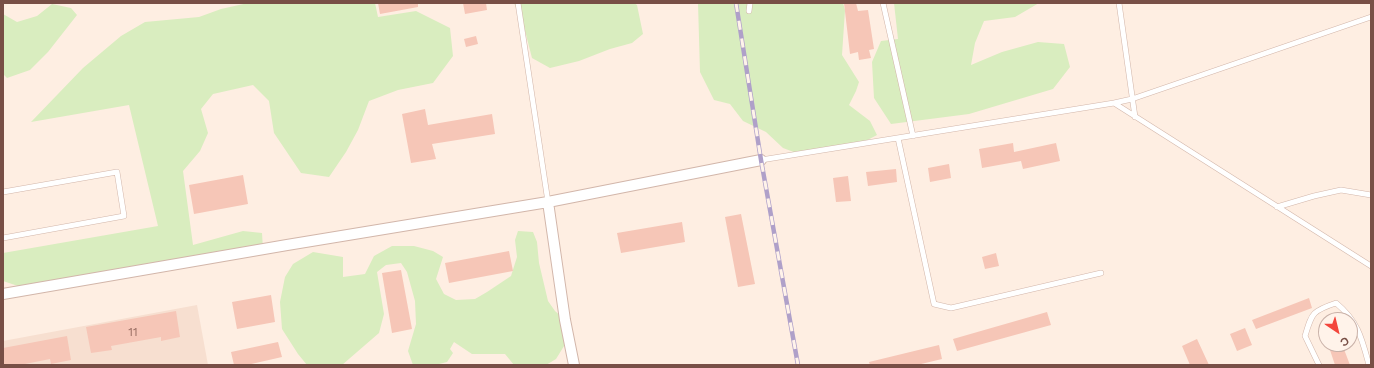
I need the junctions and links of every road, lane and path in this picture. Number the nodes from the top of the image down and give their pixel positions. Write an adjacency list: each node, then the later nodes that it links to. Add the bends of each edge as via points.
1 (518, 3): 15 (lane)
2 (750, 3): 5 (lane)
3 (883, 3): 10 (lane)
4 (1119, 3): 7 (lane)
5 (749, 11)
6 (1371, 17): 7 (lane)
7 (1132, 99): 8 (lane); 9 (lane)
8 (1114, 103): 9 (lane); 10 (lane)
9 (1135, 117): 16 (lane)
10 (913, 136): 11 (lane)
11 (898, 138): 12 (lane); 19 (lane, via 934,304 951,308)
12 (762, 160): 15 (street)
13 (3, 192): 17 (lane, via 117,172 124,216)
14 (1371, 194): 16 (lane, via 1341,190)
15 (548, 202): 20 (street); 21 (street)
16 (1277, 207): 18 (lane)
17 (3, 238)
18 (1371, 266)
19 (1101, 273)
20 (3, 294)
21 (574, 365)
22 (1318, 365): 23 (lane, via 1305,336 1311,316 1321,308 1336,303 1346,311 1359,331)
23 (1369, 365)

